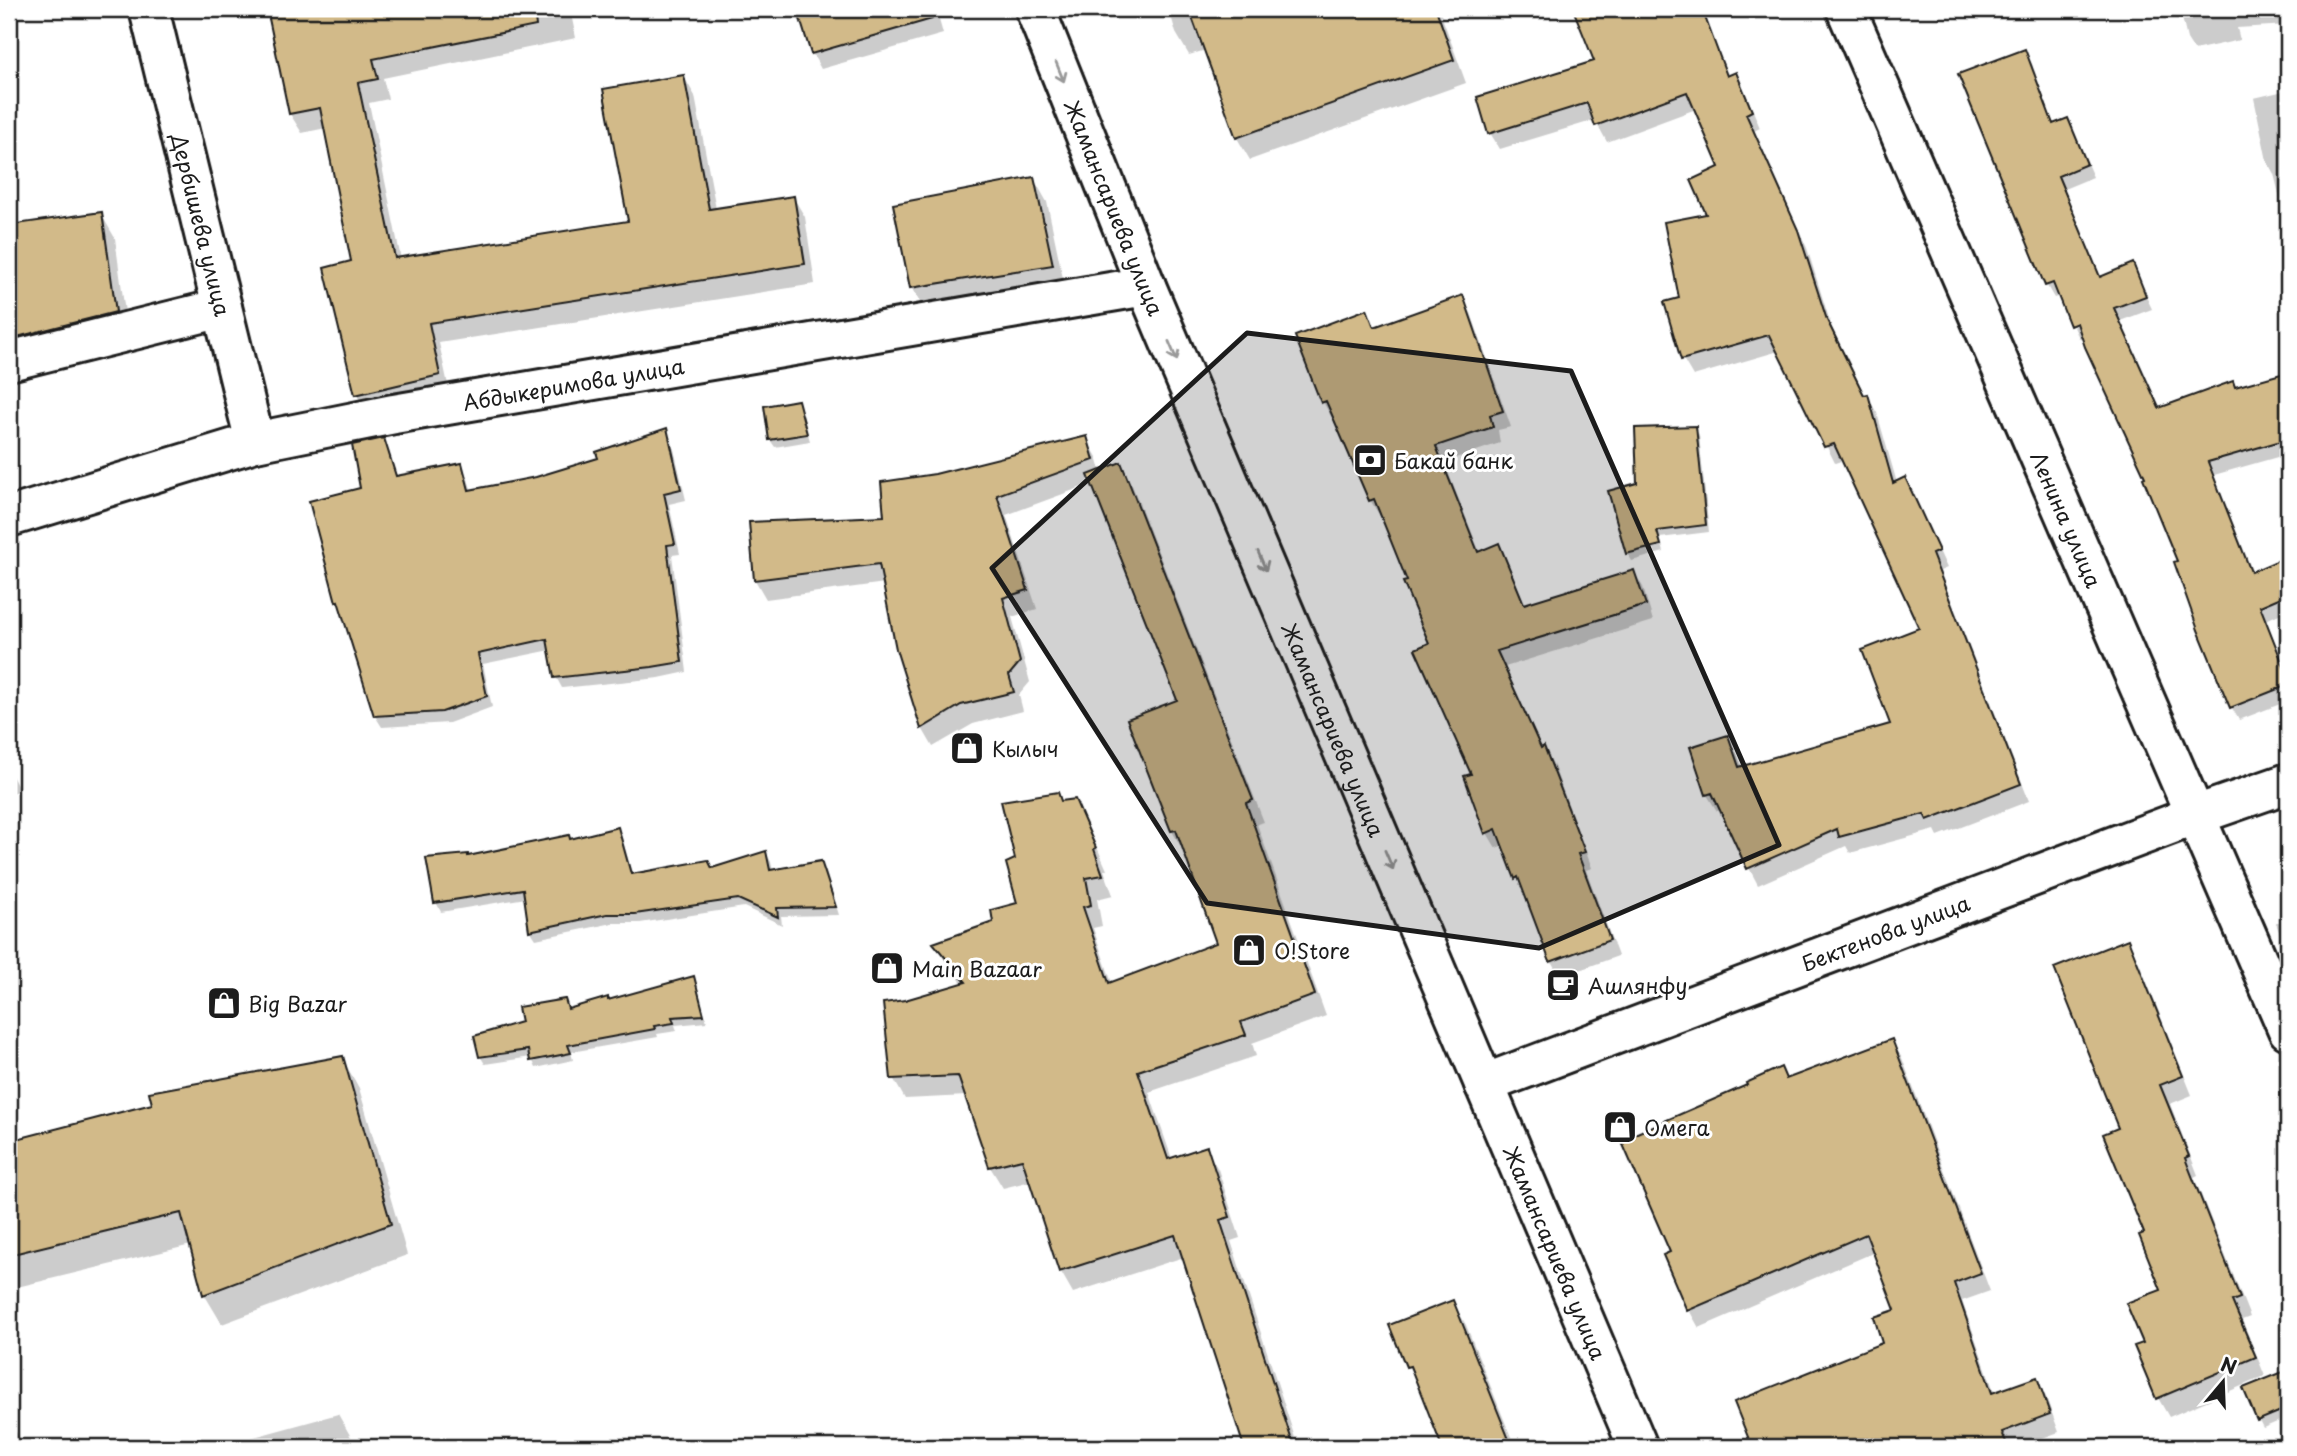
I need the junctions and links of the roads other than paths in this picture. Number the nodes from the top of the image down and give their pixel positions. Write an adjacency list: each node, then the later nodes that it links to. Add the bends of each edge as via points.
1 (149, 9): 5 (street, Дербишева улица)
2 (1035, 9): 4 (street, Жамансариева улица, one-way to 4)
3 (1846, 9): 10 (street, Ленина улица)
4 (1146, 286): 7 (street, Абдыкеримова улица, via 394,414); 12 (street, Жамансариева улица, one-way to 12)
5 (222, 307): 6 (street); 7 (street, Дербишева улица)
6 (9, 361)
7 (255, 442): 8 (street, Абдыкеримова улица)
8 (9, 517)
9 (2288, 783): 10 (street, Бектенова улица)
10 (2196, 815): 11 (street, Ленина улица); 12 (street, Бектенова улица)
11 (2288, 1030)
12 (1484, 1084): 13 (street, Жамансариева улица)
13 (1638, 1447)

